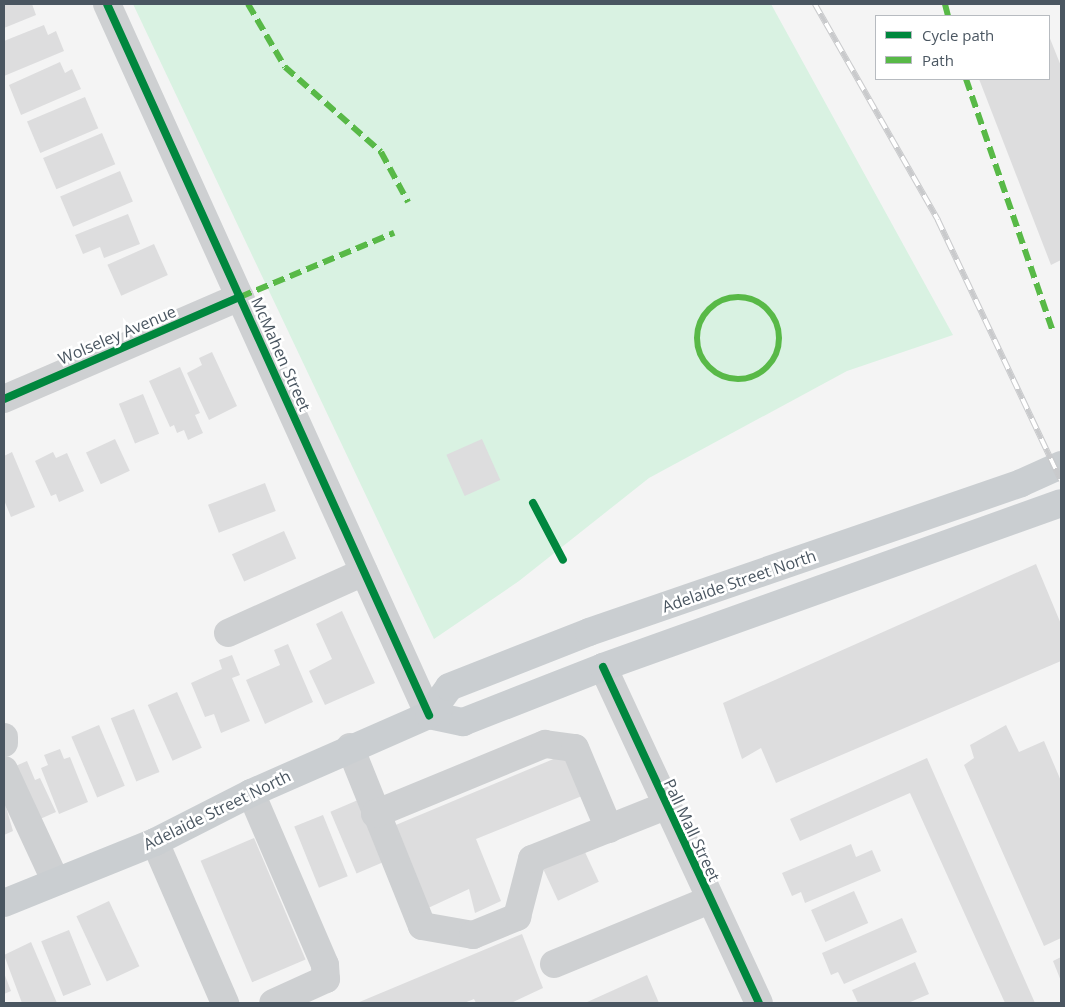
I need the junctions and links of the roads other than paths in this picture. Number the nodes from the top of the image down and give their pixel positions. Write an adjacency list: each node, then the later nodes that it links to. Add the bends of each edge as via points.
1 (108, 4): 2 (street, McMahen Street)
2 (240, 297): 3 (street, Wolseley Avenue); 6 (street, McMahen Street)
3 (4, 399)
4 (1061, 465): 9 (main road, Adelaide Street North, via 1022,483 589,632 449,687)
5 (1061, 503): 8 (main road)
6 (364, 572): 7 (street); 9 (street, McMahen Street)
7 (228, 633)
8 (603, 667): 9 (main road, via 463,722); 15 (street, Pall Mall Street)
9 (429, 715): 12 (main road, Adelaide Street North)
10 (4, 737): 11 (street)
11 (4, 743)
12 (350, 747): 14 (main road, Adelaide Street North); 16 (street)
13 (4, 770): 19 (street)
14 (251, 793): 18 (main road, Adelaide Street North); 24 (street, via 325,965 326,979)
15 (665, 806): 17 (street); 20 (street, Pall Mall Street)
16 (375, 814): 17 (street, via 545,744 575,748); 17 (street, via 422,926 473,935 517,917 532,859)
17 (608, 829)
18 (155, 842): 19 (main road, Adelaide Street North); 23 (street)
19 (56, 882): 21 (main road, Adelaide Street North)
20 (709, 900): 22 (street); 25 (street, Pall Mall Street)
21 (4, 903)
22 (554, 964)
23 (225, 1003)
24 (273, 1003)
25 (759, 1003)

